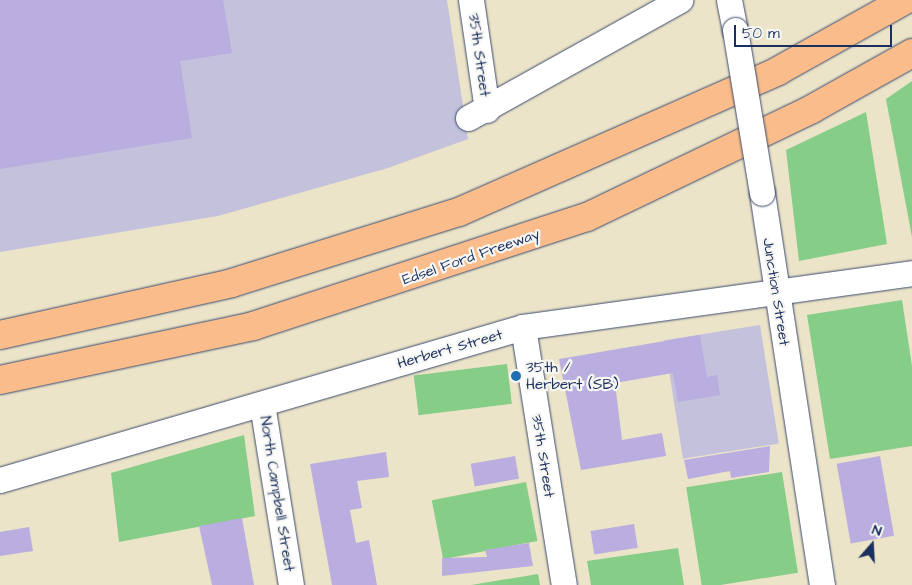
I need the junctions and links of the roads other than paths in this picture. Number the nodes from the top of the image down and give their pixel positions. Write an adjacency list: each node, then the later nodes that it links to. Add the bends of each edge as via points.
1 (471, 0): 2 (street, 35th Street, via 477,114)
2 (680, 0)
3 (729, 0): 7 (street, Junction Street, bridge)
4 (905, 0): 9 (highway, via 778,70 459,212 232,283)
5 (912, 53): 10 (highway, Edsel Ford Freeway, via 812,109 587,218 254,326)
6 (912, 273): 7 (street, Herbert Street)
7 (776, 295): 8 (street, Herbert Street); 15 (street, Junction Street)
8 (523, 327): 11 (street, Herbert Street); 14 (street, 35th Street)
9 (0, 335)
10 (0, 380)
11 (262, 404): 12 (street, Herbert Street); 13 (street, North Campbell Street)
12 (0, 480)
13 (291, 585)
14 (564, 585)
15 (822, 585)

